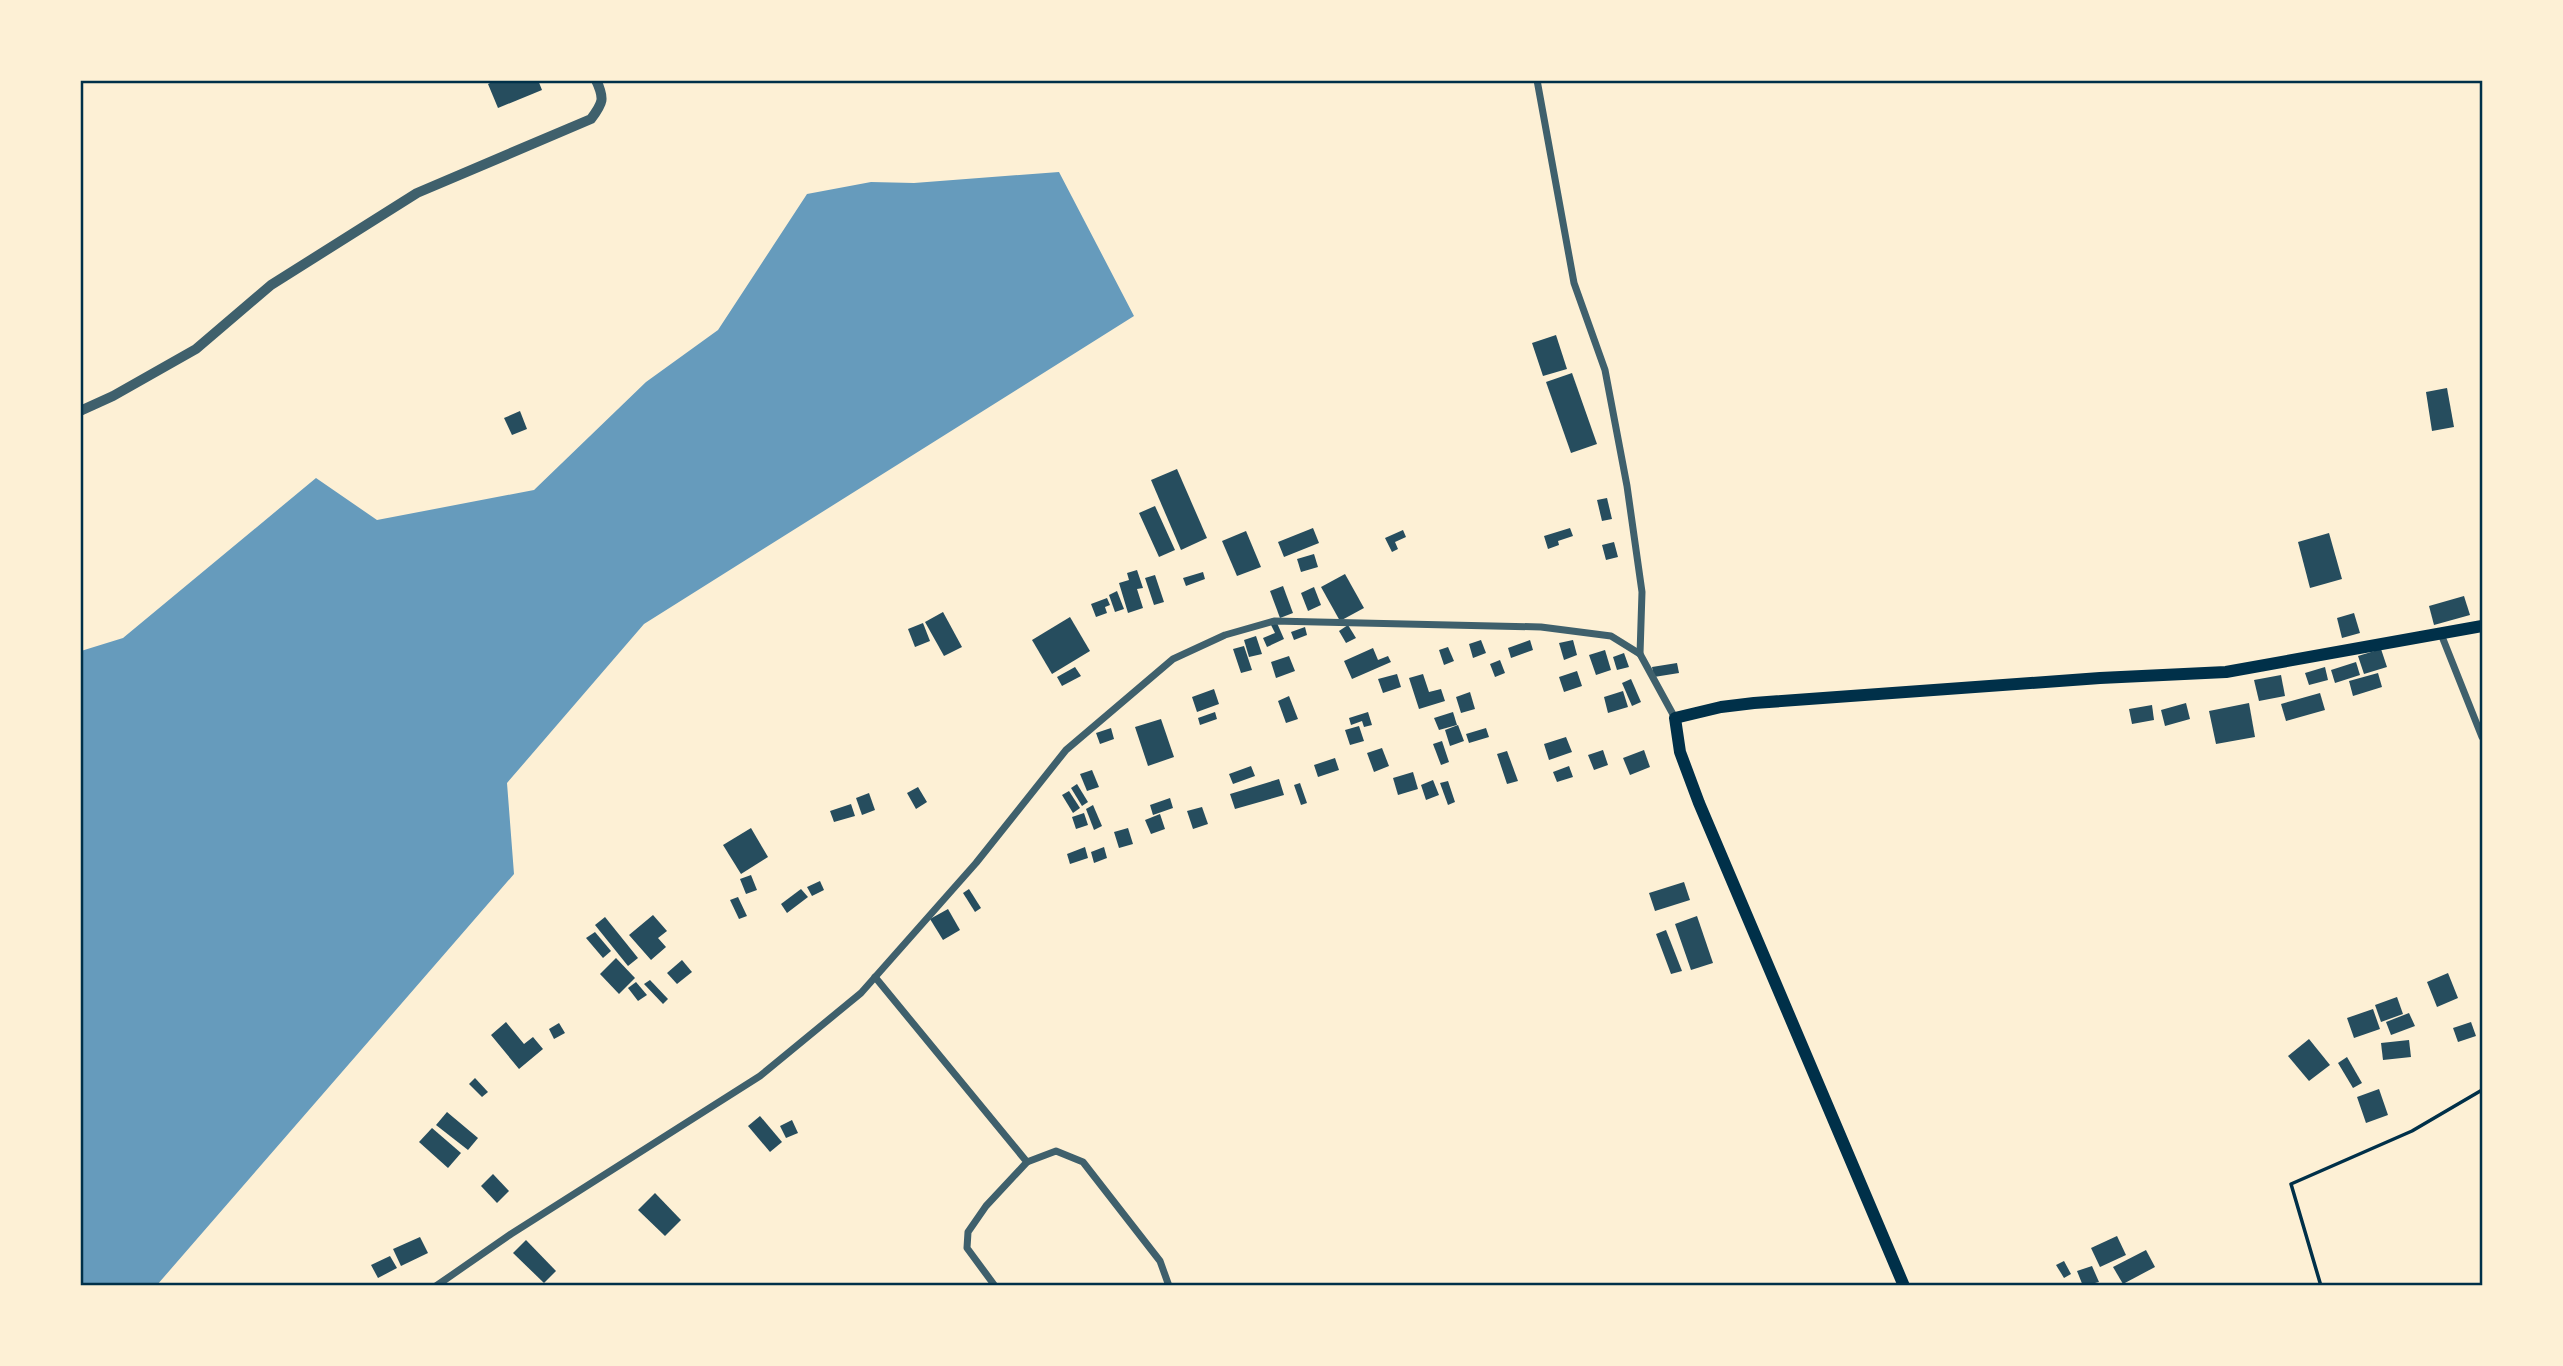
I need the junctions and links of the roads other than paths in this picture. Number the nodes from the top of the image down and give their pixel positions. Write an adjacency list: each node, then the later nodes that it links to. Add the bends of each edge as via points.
1 (596, 80): 3 (street, via 602,104 592,119 417,193 271,285 196,349)
2 (1537, 80): 6 (street, via 1574,283 1605,370 1627,486 1642,592)
3 (80, 411)
4 (2483, 626): 5 (main road)
5 (2441, 634): 7 (main road, via 2226,671 1754,703); 8 (street)
6 (1640, 654): 7 (street); 9 (street, via 1611,636 1541,627 1274,621 1225,635 1173,659 1066,750 976,863)
7 (1675, 718): 14 (main road, via 1699,803)
8 (2483, 737)
9 (875, 978): 10 (street); 11 (street, via 760,1076)
10 (1027, 1162): 12 (street, via 968,1232 967,1248); 13 (street, via 1056,1151 1083,1162 1160,1261)
11 (436, 1286)
12 (995, 1286)
13 (1169, 1286)
14 (1904, 1286)

